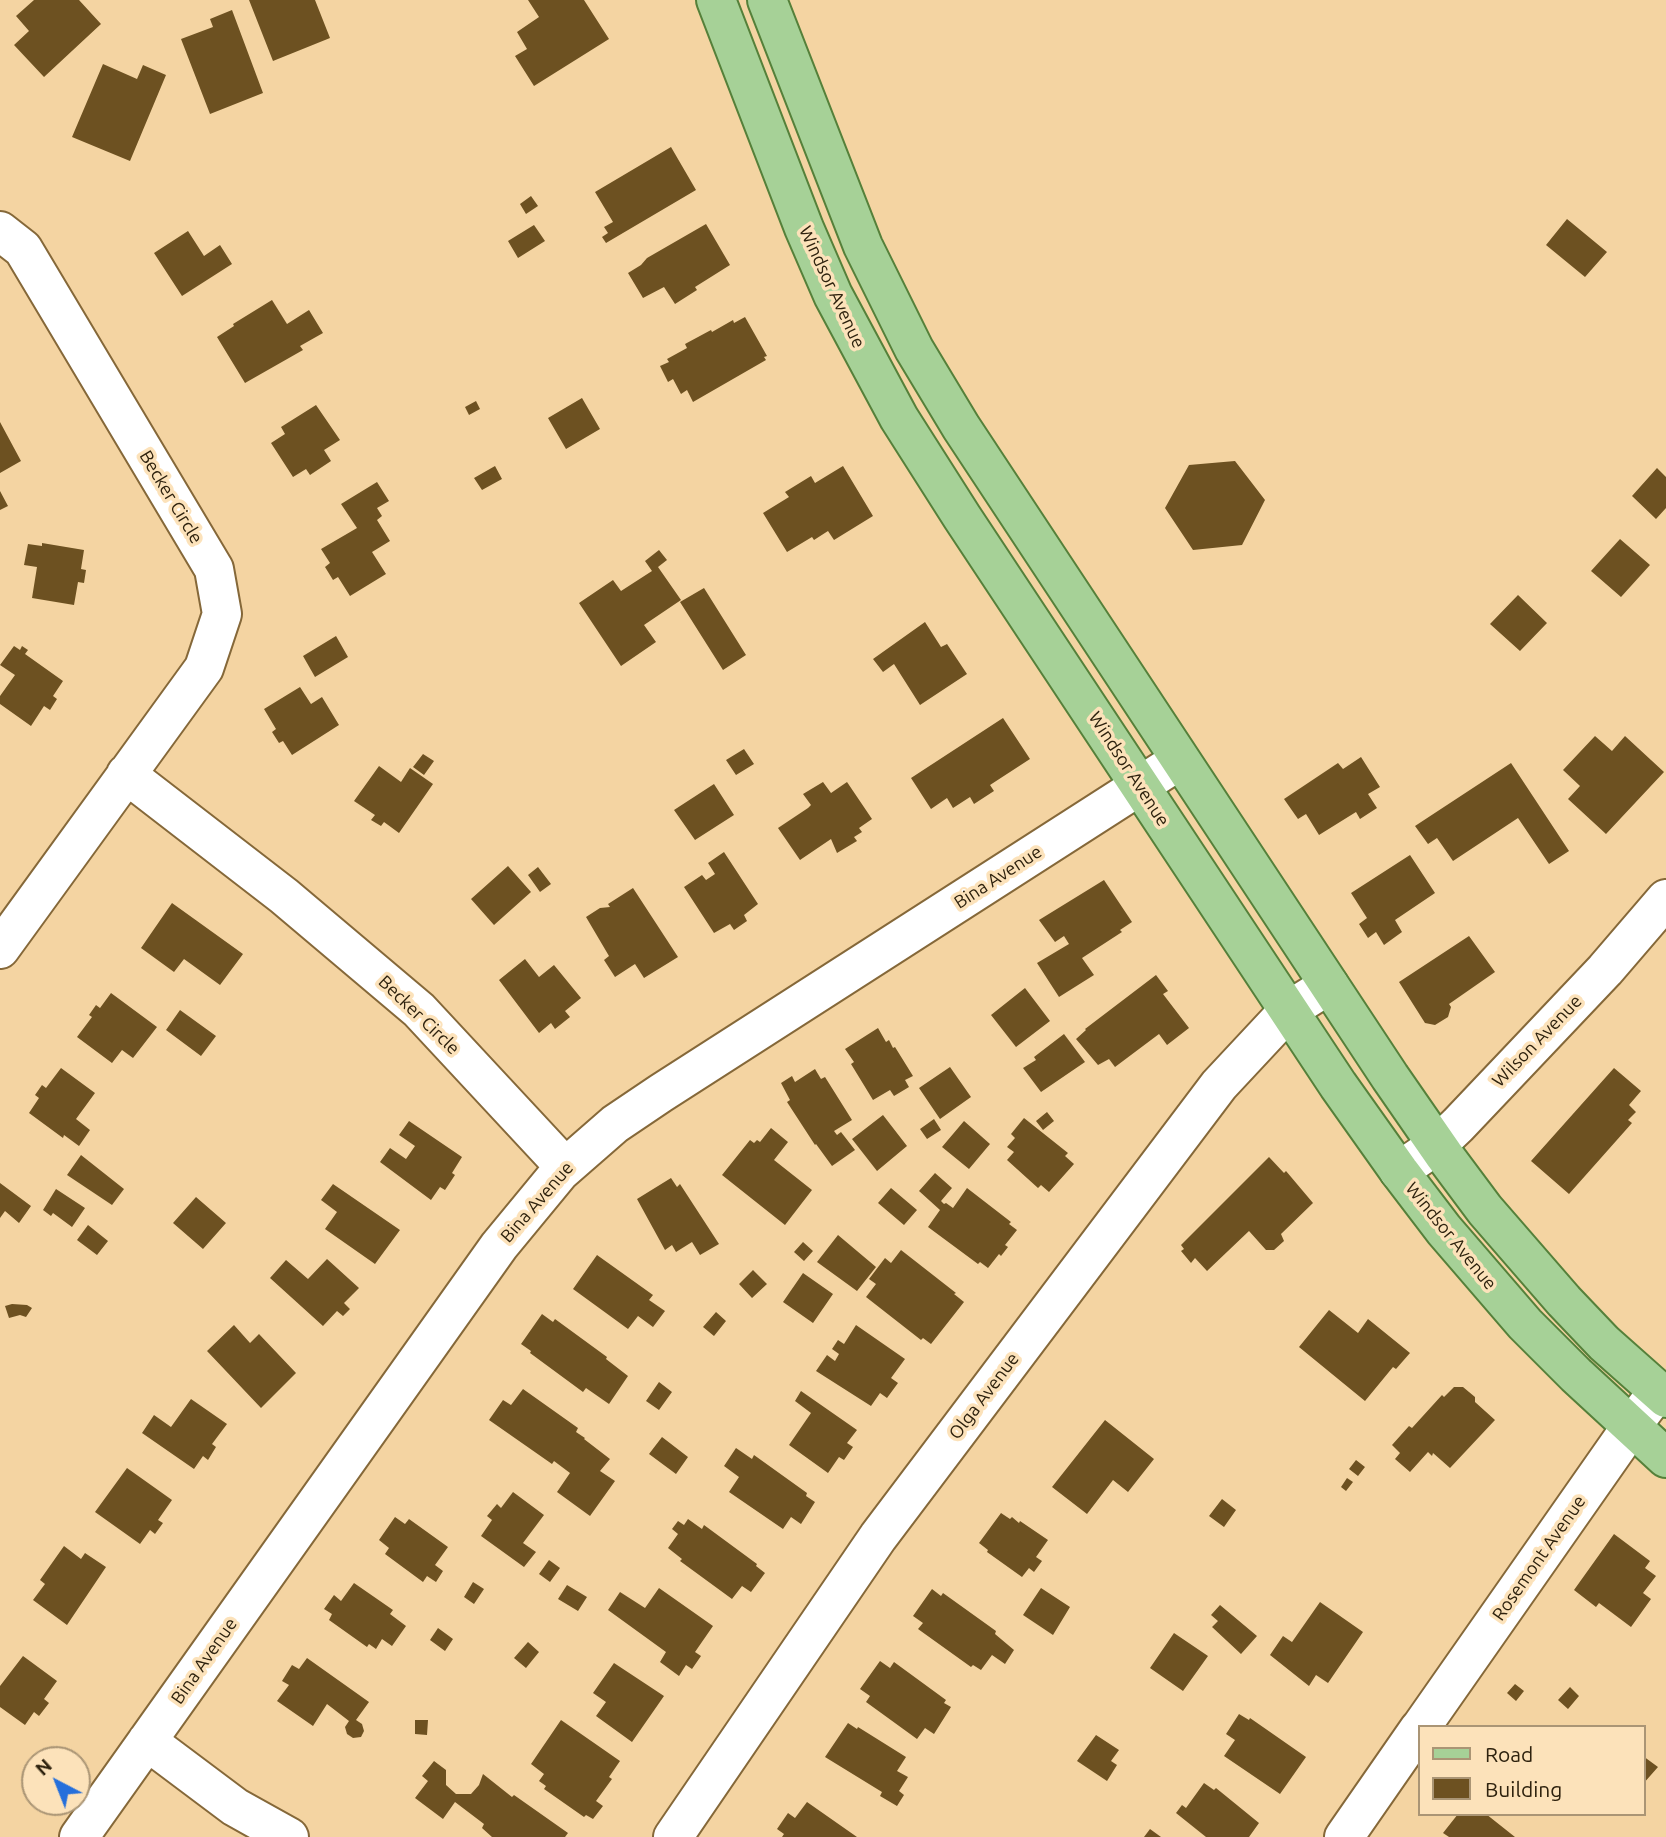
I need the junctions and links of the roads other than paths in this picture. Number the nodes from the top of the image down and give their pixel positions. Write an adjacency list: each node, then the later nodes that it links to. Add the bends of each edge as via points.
1 (716, 0): 4 (main road, Windsor Avenue)
2 (767, 0): 3 (main road)
3 (790, 59): 4 (main road); 6 (main road, via 863,246 914,349)
4 (749, 83): 8 (main road, Windsor Avenue, via 804,228 863,355 962,517)
5 (0, 231): 7 (street, Becker Circle, via 23,249 214,569 222,614 204,668)
6 (1180, 760): 8 (street, Bina Avenue); 11 (main road)
7 (126, 774): 10 (street, Becker Circle); 14 (street, Becker Circle, via 284,896 419,1010)
8 (1140, 785): 12 (main road, Windsor Avenue); 14 (street, Bina Avenue, via 661,1093 615,1124)
9 (1666, 899): 13 (street, Wilson Avenue, via 1605,970)
10 (0, 949)
11 (1329, 985): 12 (street, Olga Avenue); 13 (main road)
12 (1289, 1010): 15 (main road, Windsor Avenue); 24 (street, Olga Avenue, via 1219,1085 878,1537)
13 (1437, 1145): 15 (street, Wilson Avenue); 16 (main road, via 1540,1275 1604,1343)
14 (565, 1167): 21 (street, Bina Avenue, via 499,1246)
15 (1399, 1171): 17 (main road, Windsor Avenue, via 1525,1324)
16 (1662, 1395): 17 (street, Rosemont Avenue)
17 (1631, 1426): 18 (main road, Windsor Avenue); 19 (street, Rosemont Avenue)
18 (1666, 1458)
19 (1422, 1725)
20 (1418, 1731): 25 (street, Rosemont Avenue)
21 (147, 1741): 22 (street, Bina Avenue); 23 (street, via 235,1807)
22 (86, 1827)
23 (289, 1837)
24 (673, 1837)
25 (1344, 1837)

